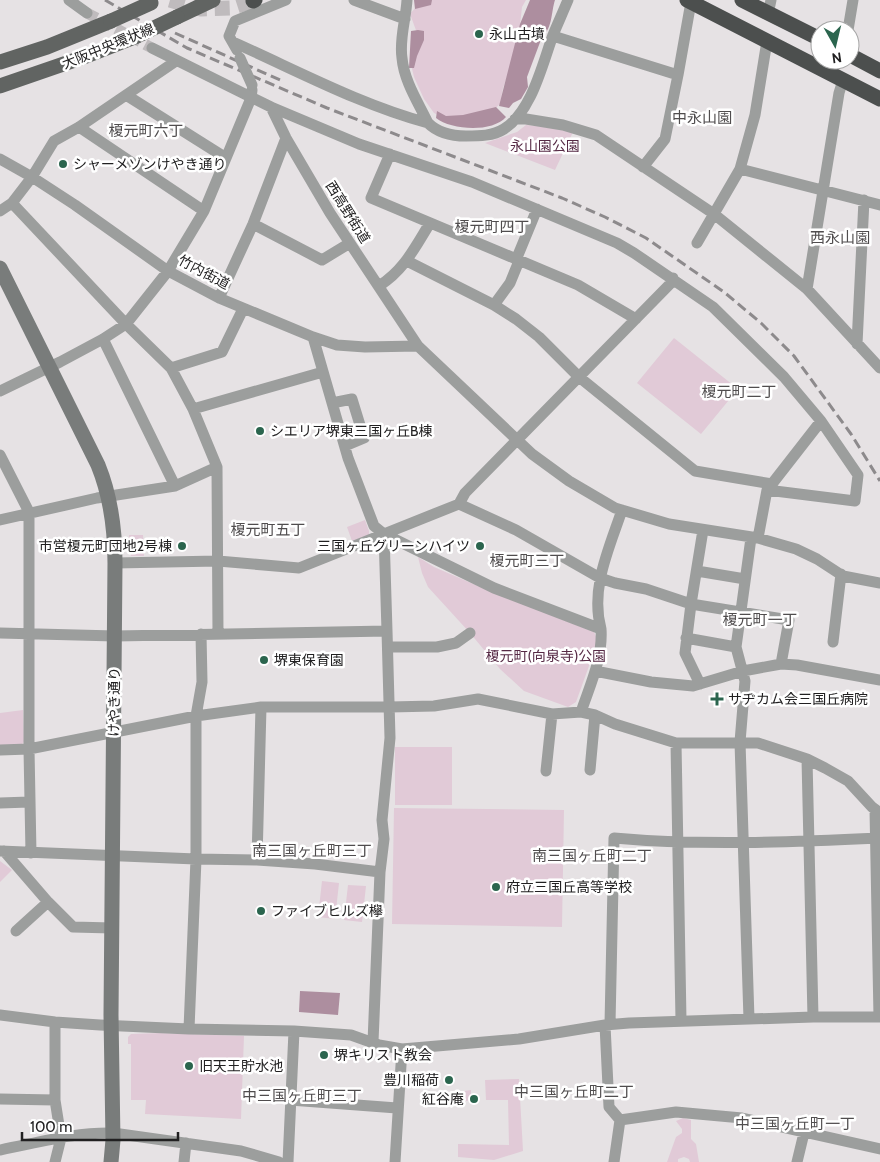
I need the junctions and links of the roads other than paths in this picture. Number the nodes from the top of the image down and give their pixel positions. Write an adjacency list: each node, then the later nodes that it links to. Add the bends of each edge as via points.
1 (69, 0): 12 (street)
2 (213, 0): 26 (main road, 大阪中央環状線, bridge, via 137,36)
3 (286, 0): 18 (street, via 235,21 228,36)
4 (354, 0): 13 (street)
5 (407, 0): 13 (street)
6 (568, 0): 16 (street)
7 (742, 0): 11 (highway)
8 (853, 0): 14 (street)
9 (154, 1): 22 (main road, 大阪中央環状線, bridge, via 111,22)
10 (689, 1): 17 (highway); 24 (street)
11 (769, 7): 15 (highway)
12 (87, 14)
13 (405, 19): 32 (street, via 401,57 405,76)
14 (850, 20)
15 (810, 33)
16 (553, 36): 24 (street); 31 (street, via 542,71)
17 (766, 41): 25 (highway); 39 (street, via 755,114)
18 (234, 44): 28 (street, bridge, via 252,85); 32 (street, via 410,118)
19 (152, 48): 21 (street)
20 (860, 60): 23 (highway)
21 (176, 61): 27 (street); 28 (street)
22 (0, 62)
23 (880, 71)
24 (678, 75): 38 (street, via 665,139)
25 (843, 80): 29 (highway); 41 (street)
26 (0, 86)
27 (126, 95): 33 (street); 36 (street)
28 (251, 98): 30 (street); 36 (street)
29 (880, 99)
30 (271, 107): 34 (street, 西高野街道); 35 (street)
31 (515, 119): 32 (street, via 499,132 479,136 448,134); 38 (street, via 562,125 596,135)
32 (428, 122)
33 (79, 128): 40 (street, via 54,141); 47 (street)
34 (286, 138): 49 (street); 51 (street, 西高野街道)
35 (390, 154): 45 (street, via 472,182); 50 (street, via 371,198)
36 (226, 158): 47 (street)
37 (0, 160): 40 (street, 竹内街道)
38 (643, 168): 48 (street)
39 (740, 169): 41 (street); 48 (street)
40 (32, 177): 43 (street); 56 (street, 竹内街道)
41 (824, 190): 42 (street); 59 (street)
42 (864, 200): 44 (street); 67 (street)
43 (12, 203): 46 (street); 64 (street)
44 (880, 204)
45 (537, 209): 53 (street); 57 (street, via 617,243)
46 (0, 211)
47 (204, 211): 56 (street)
48 (714, 214): 52 (street); 59 (street)
49 (252, 224): 51 (street, via 322,260); 60 (street)
50 (430, 224): 53 (street); 54 (street)
51 (350, 243): 58 (street, 西高野街道)
52 (697, 243)
53 (517, 260): 61 (street, via 510,283); 63 (street, via 578,285)
54 (407, 261): 58 (street, via 394,276); 61 (street)
55 (0, 268): 69 (street, けやき通り)
56 (168, 271): 60 (street, 竹内街道); 64 (street)
57 (673, 278): 63 (street); 77 (street, via 713,307 784,377)
58 (379, 286): 68 (street, 西高野街道)
59 (807, 289): 67 (street)
60 (219, 298): 62 (street, 竹内街道)
61 (494, 305): 73 (street, via 539,337)
62 (243, 309): 65 (street, 竹内街道); 70 (street, via 222,352)
63 (636, 319): 73 (street)
64 (126, 324): 66 (street); 70 (street)
65 (313, 337): 68 (street, 竹内街道, via 338,345); 72 (street)
66 (103, 339): 69 (street); 82 (street)
67 (857, 344): 71 (street)
68 (418, 346): 78 (street, 西高野街道)
69 (49, 367): 74 (street); 84 (street, けやき通り, via 98,465)
70 (171, 368): 76 (street)
71 (880, 368)
72 (323, 372): 75 (street); 76 (street)
73 (579, 376): 78 (street); 83 (street, via 695,471)
74 (0, 391)
75 (332, 403): 79 (street); 79 (street, via 352,399 364,438)
76 (193, 409): 81 (street)
77 (821, 421): 83 (street); 83 (street, via 858,475 855,501)
78 (518, 440): 85 (street, via 464,493); 86 (street, 西高野街道, via 569,481)
79 (345, 446): 90 (street, via 374,526)
80 (0, 455): 87 (street)
81 (217, 467): 82 (street); 92 (street)
82 (175, 486): 84 (street)
83 (769, 487): 91 (street)
84 (109, 496): 87 (street); 93 (street, けやき通り)
85 (459, 504): 90 (street); 96 (street, via 516,530)
86 (622, 510): 89 (street, 西高野街道); 96 (street)
87 (29, 512): 88 (street); 107 (street)
88 (0, 520)
89 (703, 530): 91 (street, 西高野街道); 94 (street)
90 (384, 534): 92 (street, via 299,568); 101 (street, via 494,588); 102 (street)
91 (754, 538): 95 (street, 西高野街道, via 796,549); 97 (street)
92 (218, 561): 93 (street); 106 (street)
93 (115, 563): 108 (street, けやき通り)
94 (697, 571): 97 (street); 99 (street)
95 (841, 574): 98 (street, 西高野街道); 110 (street)
96 (600, 578): 99 (street); 101 (street, via 596,601)
97 (745, 579): 100 (street)
98 (880, 584)
99 (691, 604): 100 (street); 109 (street)
100 (740, 611): 112 (street); 113 (street, via 789,620)
101 (601, 629): 114 (street, via 602,644)
102 (388, 631): 106 (street); 111 (street)
103 (0, 633): 107 (street)
104 (470, 633): 111 (street, via 456,643)
105 (201, 634): 106 (street); 108 (street); 123 (street, via 202,682)
106 (218, 634)
107 (28, 635): 108 (street); 127 (street)
108 (115, 636): 124 (street, けやき通り)
109 (686, 638): 112 (street); 117 (street, via 685,653)
110 (833, 642)
111 (389, 647): 119 (street)
112 (736, 647): 115 (street)
113 (782, 664): 115 (street); 116 (street)
114 (595, 671): 117 (street, via 651,682); 120 (street)
115 (743, 671): 117 (street); 125 (street)
116 (880, 680)
117 (700, 684)
118 (261, 707): 119 (street); 123 (street); 143 (street)
119 (390, 707): 121 (street, via 478,700); 144 (street)
120 (581, 712): 121 (street); 122 (street)
121 (552, 714): 131 (street)
122 (595, 715): 126 (street); 130 (street)
123 (196, 716): 124 (street); 142 (street)
124 (113, 733): 127 (street); 141 (street, けやき通り)
125 (740, 742): 126 (street); 129 (street, via 758,743); 138 (street)
126 (676, 743): 137 (street)
127 (29, 749): 128 (street); 132 (street)
128 (0, 750)
129 (807, 759): 134 (street, via 848,781); 136 (street)
130 (590, 770)
131 (546, 771)
132 (29, 802): 133 (street); 140 (street)
133 (0, 803)
134 (878, 812): 135 (street)
135 (878, 838): 136 (street); 150 (street)
136 (810, 840): 138 (street); 149 (street)
137 (679, 841): 138 (street); 152 (street); 154 (street, via 614,838)
138 (743, 842): 151 (street)
139 (2, 851): 140 (street); 145 (street)
140 (31, 853): 141 (street)
141 (113, 856): 142 (street); 146 (street, けやき通り)
142 (196, 860): 143 (street); 156 (street)
143 (257, 860): 144 (street)
144 (380, 872): 158 (street)
145 (48, 902): 146 (street, via 73,927); 147 (street)
146 (112, 928): 155 (street, けやき通り)
147 (16, 932)
148 (0, 1015): 153 (street)
149 (814, 1017): 150 (street); 151 (street)
150 (879, 1017)
151 (749, 1018): 152 (street)
152 (681, 1020): 154 (street)
153 (55, 1022): 155 (street); 161 (street)
154 (608, 1025): 159 (street, via 519,1039); 164 (street, via 609,1107)
155 (111, 1026): 156 (street); 165 (street, けやき通り)
156 (189, 1030): 157 (street)
157 (294, 1031): 158 (street, via 351,1035); 162 (street)
158 (373, 1042): 159 (street)
159 (402, 1049): 163 (street)
160 (0, 1099): 161 (street)
161 (55, 1100): 167 (street)
162 (290, 1100): 163 (street); 175 (street)
163 (397, 1108): 176 (street)
164 (620, 1120): 166 (street, via 676,1112 742,1118); 177 (street)
165 (113, 1132): 167 (street); 168 (street); 172 (street, けやき通り)
166 (804, 1133): 169 (street); 178 (street)
167 (61, 1138): 170 (street); 171 (street)
168 (186, 1143): 173 (street); 174 (street, via 241,1151)
169 (880, 1149)
170 (0, 1150)
171 (55, 1162)
172 (111, 1162)
173 (184, 1162)
174 (279, 1162)
175 (288, 1162)
176 (395, 1162)
177 (614, 1162)
178 (797, 1162)

